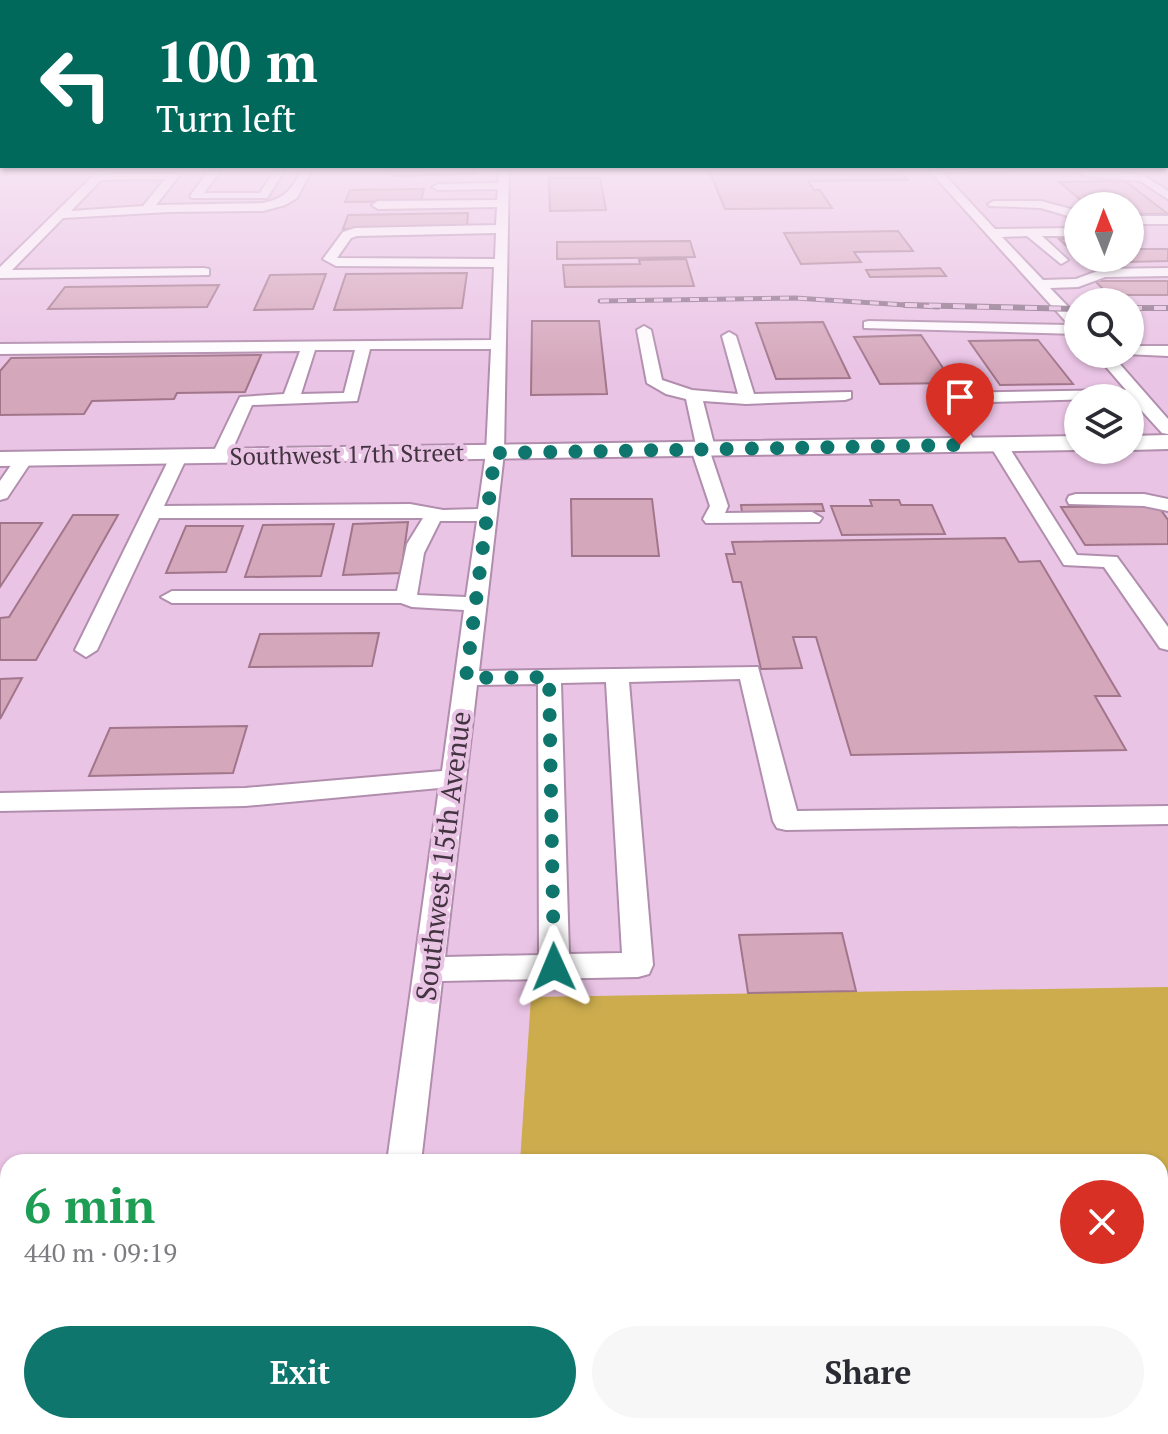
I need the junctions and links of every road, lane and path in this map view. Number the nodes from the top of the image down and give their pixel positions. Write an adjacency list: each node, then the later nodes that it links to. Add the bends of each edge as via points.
1 (40, 235): 10 (street)
2 (347, 235): 7 (street, via 329,259)
3 (502, 235): 7 (street, Southwest 15th Avenue)
4 (994, 235): 11 (street)
5 (1033, 235): 6 (street)
6 (1061, 260)
7 (501, 263): 18 (street, Southwest 15th Avenue)
8 (204, 272): 10 (street)
9 (1168, 272): 11 (street, via 1103,273 1078,283)
10 (0, 274)
11 (1039, 284): 12 (street)
12 (1064, 312)
13 (869, 325): 14 (street)
14 (1064, 328)
15 (644, 330): 26 (street, via 655,383)
16 (0, 333): 20 (street, via 9,333)
17 (729, 336): 29 (street)
18 (498, 344): 19 (street); 39 (street, Southwest 15th Avenue)
19 (364, 345): 21 (street); 30 (street, via 351,398)
20 (0, 346): 21 (street)
21 (309, 346): 30 (street)
22 (1144, 351): 23 (street)
23 (1168, 351)
24 (1115, 368): 25 (street)
25 (1129, 384)
26 (693, 395): 29 (street); 38 (street)
27 (845, 395): 29 (street)
28 (1064, 396): 37 (street, via 943,401)
29 (747, 397)
30 (291, 399): 41 (street, via 246,400)
31 (1144, 402): 32 (street)
32 (1168, 429)
33 (1168, 442): 35 (main road)
34 (1064, 443): 36 (main road, Southwest 17th Street)
35 (1144, 443)
36 (998, 444): 37 (main road, Southwest 17th Street); 54 (street, via 1071,561 1110,561)
37 (968, 445): 38 (main road, Southwest 17th Street)
38 (703, 448): 39 (main road, Southwest 17th Street); 50 (street, via 719,506 713,519)
39 (495, 453): 41 (main road, Southwest 17th Street); 49 (street, Southwest 15th Avenue)
40 (178, 457): 41 (main road, Southwest 17th Street); 43 (main road, Southwest 17th Street); 47 (street)
41 (220, 457)
42 (0, 459): 43 (main road, Southwest 17th Street)
43 (24, 459): 44 (street)
44 (0, 494)
45 (1076, 500): 46 (street)
46 (1168, 505)
47 (151, 512): 48 (street, via 372,509); 55 (street)
48 (436, 514): 49 (street); 52 (street, via 413,547)
49 (487, 515): 53 (street, Southwest 15th Avenue)
50 (812, 518)
51 (172, 597): 52 (street)
52 (406, 597): 53 (street)
53 (476, 604): 58 (street, Southwest 15th Avenue)
54 (1168, 643)
55 (86, 650)
56 (617, 675): 57 (street); 61 (street, via 750,672 786,821); 62 (street, via 638,965)
57 (549, 677): 58 (street); 62 (street)
58 (466, 678): 59 (street, Southwest 15th Avenue)
59 (453, 779): 60 (street, via 245,797); 63 (street, Southwest 15th Avenue)
60 (0, 802)
61 (1168, 815)
62 (554, 967): 63 (street)
63 (429, 969): 64 (street, Southwest 15th Avenue)
64 (405, 1154)

